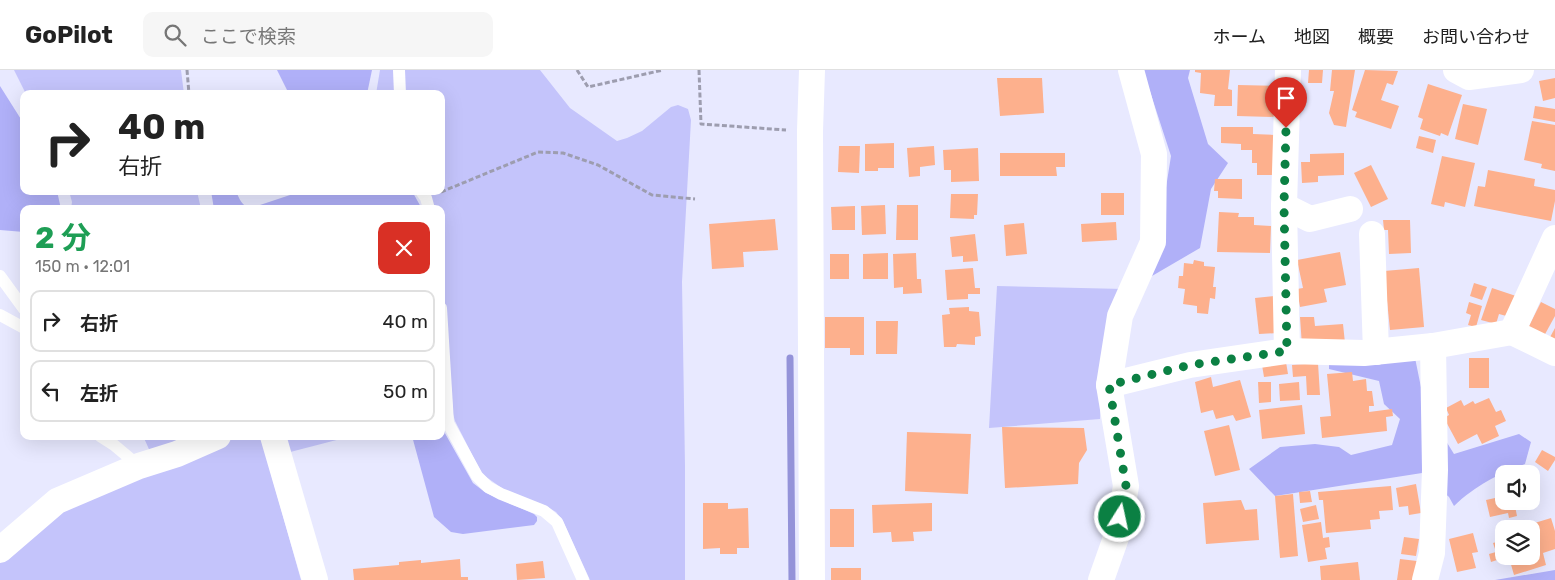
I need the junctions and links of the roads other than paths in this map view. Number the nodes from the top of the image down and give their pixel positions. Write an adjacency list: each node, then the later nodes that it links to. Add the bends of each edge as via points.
1 (399, 70): 7 (lane)
2 (812, 70): 30 (street)
3 (1131, 70): 22 (street, via 1154,154 1153,242 1120,316)
4 (1288, 70): 8 (street)
5 (1456, 70): 6 (street, via 1469,77)
6 (1521, 70)
7 (400, 90)
8 (1284, 206): 9 (street, via 1310,219); 18 (street)
9 (1350, 209)
10 (1372, 234): 19 (street)
11 (1555, 238): 16 (street)
12 (0, 276): 13 (lane)
13 (20, 304)
14 (0, 315): 15 (lane)
15 (20, 326)
16 (1512, 332): 17 (street); 20 (street)
17 (1433, 346): 19 (street); 32 (street, via 1435,480 1432,552)
18 (1287, 351): 19 (street); 22 (street, via 1190,365)
19 (1376, 352)
20 (1555, 353)
21 (445, 374): 29 (lane, via 448,424 477,476 488,487 544,511 557,522)
22 (1109, 385): 31 (street, via 1126,486 1118,532)
23 (106, 440): 26 (lane)
24 (209, 440): 26 (street)
25 (274, 440): 28 (street)
26 (139, 466): 27 (street, via 58,501)
27 (0, 550)
28 (314, 580)
29 (583, 580)
30 (812, 580)
31 (1100, 580)
32 (1425, 580)

